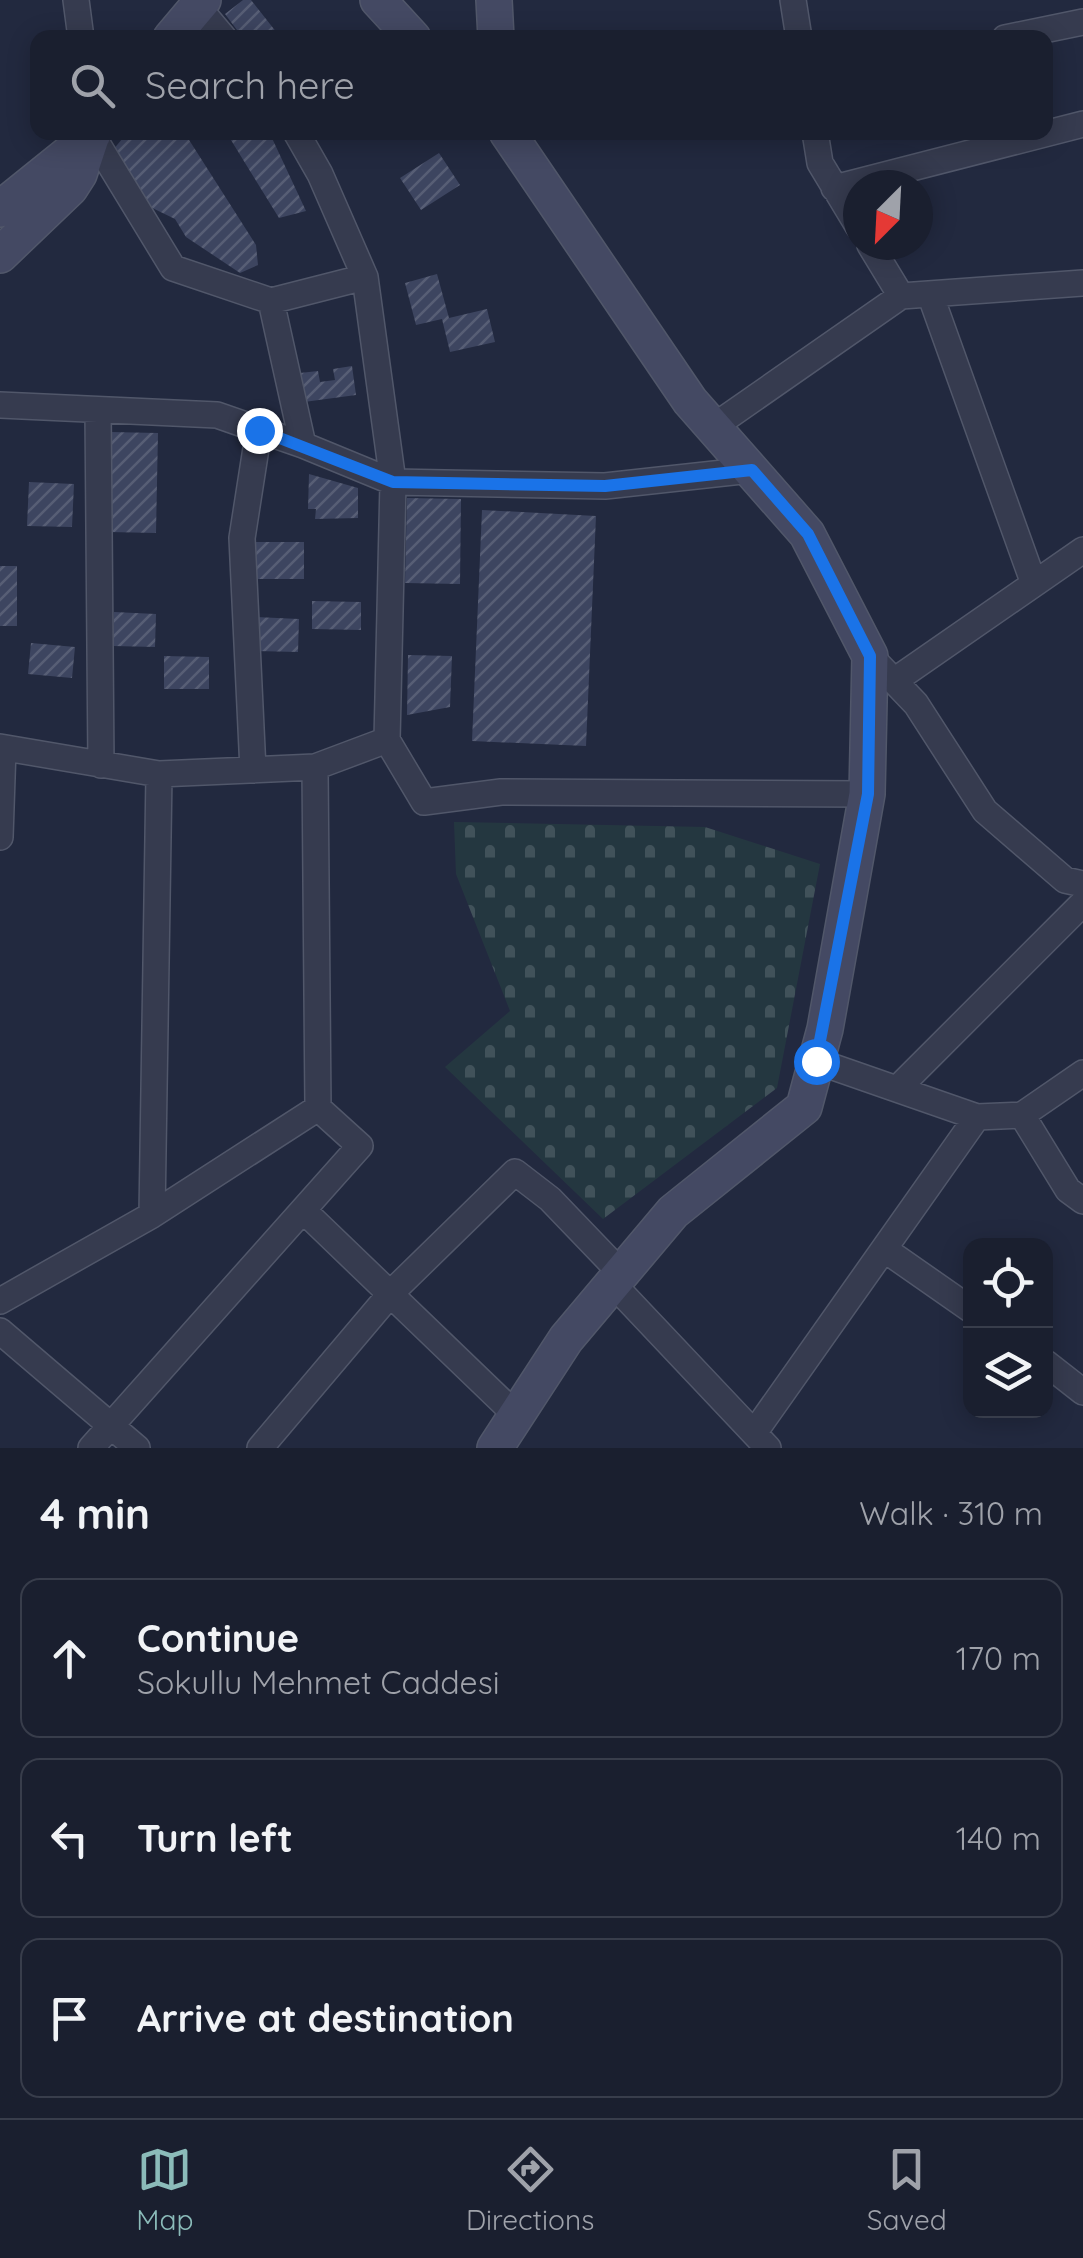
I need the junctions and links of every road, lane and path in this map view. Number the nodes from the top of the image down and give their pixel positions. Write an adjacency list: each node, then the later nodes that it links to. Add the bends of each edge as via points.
1 (76, 0): 7 (street)
2 (378, 0): 10 (street)
3 (494, 0): 11 (street)
4 (793, 0): 12 (street)
5 (200, 3): 8 (street); 9 (street)
6 (1083, 22): 13 (street)
7 (80, 30)
8 (178, 30)
9 (219, 30)
10 (406, 30)
11 (496, 30)
12 (798, 30)
13 (1044, 30)
14 (1083, 124): 15 (street)
15 (1053, 132)
16 (86, 140): 25 (street)
17 (91, 140): 26 (street, via 70,188)
18 (97, 140): 32 (street, via 173,268)
19 (301, 140): 28 (street)
20 (511, 140): 35 (street)
21 (816, 140): 23 (street)
22 (1021, 140): 23 (street)
23 (834, 188): 24 (street)
24 (843, 202)
25 (0, 209)
26 (0, 255)
27 (879, 260): 31 (street)
28 (365, 277): 32 (street); 39 (street)
29 (1083, 283): 30 (street)
30 (930, 294): 31 (street); 41 (street)
31 (901, 296): 35 (street)
32 (271, 301): 37 (street)
33 (0, 404): 34 (street)
34 (98, 410): 36 (street, via 217,415); 45 (street)
35 (714, 427): 38 (street)
36 (259, 430): 37 (street); 47 (street, via 242,538)
37 (304, 445): 39 (street)
38 (752, 470): 39 (street, via 605,486); 42 (street, via 808,534)
39 (393, 482): 43 (street)
40 (1083, 550): 41 (street)
41 (1034, 584): 42 (street)
42 (882, 669): 49 (street); 51 (street, via 916,704 985,812 1064,880)
43 (388, 740): 46 (street); 49 (street, via 424,802 501,792)
44 (1, 747): 45 (street); 50 (street)
45 (102, 764): 48 (street)
46 (315, 768): 47 (street); 56 (street)
47 (253, 770): 48 (street)
48 (159, 774): 61 (street)
49 (868, 794): 53 (street)
50 (0, 838)
51 (1083, 884)
52 (1083, 903): 55 (street)
53 (816, 1061): 55 (street); 63 (street, via 804,1107 674,1212)
54 (1083, 1073): 57 (street)
55 (897, 1088): 58 (street)
56 (318, 1108): 60 (street, via 360,1146); 61 (street)
57 (1022, 1115): 58 (street); 59 (street, via 1068,1190)
58 (977, 1116): 62 (street)
59 (1083, 1201)
60 (304, 1211): 64 (street); 71 (street)
61 (152, 1214): 65 (street)
62 (884, 1248): 66 (street); 72 (street)
63 (617, 1279): 64 (street, via 550,1199 514,1172); 70 (street, via 566,1339); 72 (street)
64 (392, 1292): 70 (street); 75 (street)
65 (0, 1300)
66 (963, 1303)
67 (0, 1331): 71 (street)
68 (1053, 1368): 69 (street)
69 (1083, 1392)
70 (516, 1415): 76 (street)
71 (114, 1426): 73 (street); 74 (street)
72 (761, 1441)
73 (91, 1448)
74 (136, 1448)
75 (260, 1448)
76 (495, 1448)

